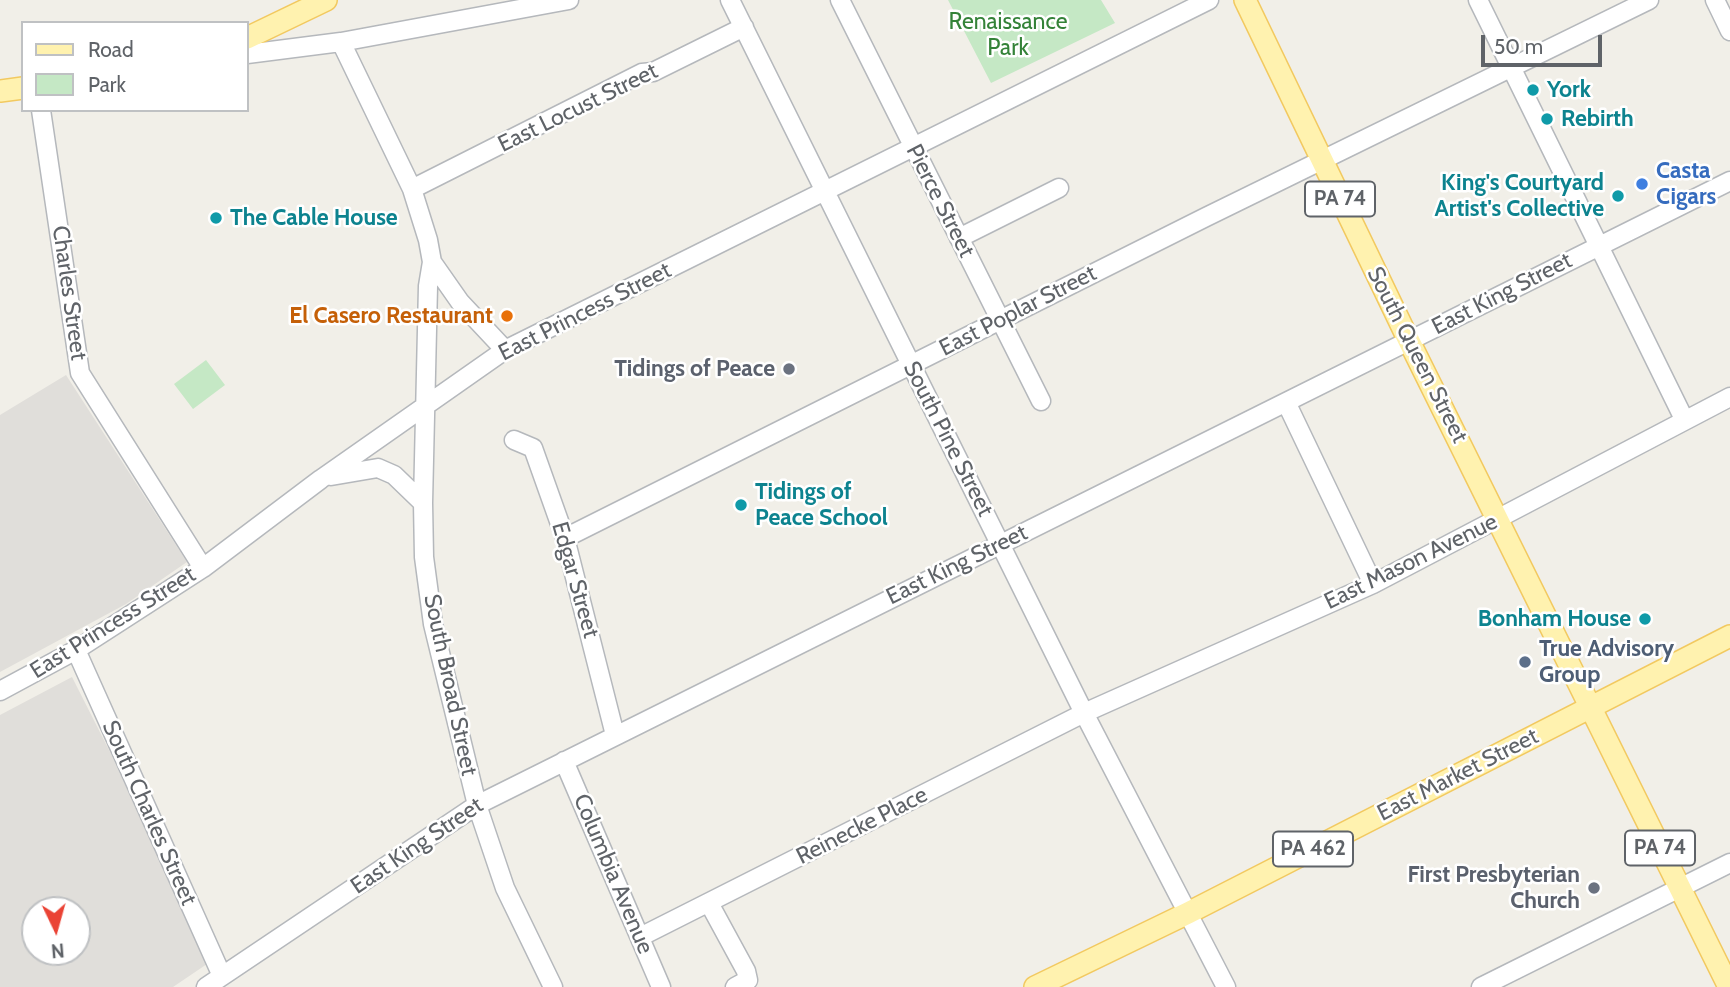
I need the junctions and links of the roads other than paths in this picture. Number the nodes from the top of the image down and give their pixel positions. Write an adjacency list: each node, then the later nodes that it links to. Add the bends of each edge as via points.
1 (569, 0): 13 (street)
2 (730, 0): 10 (street, South Pine Street)
3 (840, 0): 19 (street, Pierce Street)
4 (1209, 0): 19 (street, East Princess Street)
5 (1245, 0): 20 (main road, South Queen Street / PA 74)
6 (1478, 0): 15 (street)
7 (1649, 0): 15 (street, East Poplar Street)
8 (1715, 0): 11 (street)
9 (322, 1): 12 (main road)
10 (744, 27): 23 (street, East Locust Street); 24 (street, South Pine Street)
11 (1730, 31)
12 (248, 38)
13 (341, 43): 14 (street); 23 (street)
14 (248, 54)
15 (1513, 68): 20 (street, East Poplar Street); 26 (street)
16 (21, 88): 17 (main road)
17 (0, 92)
18 (41, 112): 43 (street, Charles Street, via 80,373)
19 (913, 147): 24 (street, East Princess Street); 25 (street, Pierce Street)
20 (1321, 161): 28 (street, East Poplar Street); 29 (main road, South Queen Street / PA 74)
21 (1730, 181): 26 (street, East King Street)
22 (1059, 188): 25 (street)
23 (412, 189): 27 (street)
24 (824, 191): 30 (street, East Princess Street); 31 (street, South Pine Street)
25 (959, 238): 28 (street, Pierce Street)
26 (1598, 246): 29 (street, East King Street); 36 (street)
27 (432, 262): 30 (street, via 466,309); 35 (street)
28 (1000, 320): 31 (street, East Poplar Street); 33 (street, Pierce Street)
29 (1409, 341): 34 (street, East King Street); 40 (main road, South Queen Street / PA 74)
30 (505, 350): 35 (street, East Princess Street)
31 (911, 365): 41 (street, East Poplar Street); 42 (street, South Pine Street)
32 (1730, 397): 36 (street, East Mason Avenue)
33 (1041, 401)
34 (1286, 402): 42 (street, East King Street); 44 (street)
35 (424, 408): 38 (street, East Princess Street); 39 (street, South Broad Street)
36 (1684, 419): 40 (street, East Mason Avenue)
37 (514, 440): 41 (street, Edgar Street, via 533,447)
38 (321, 479): 39 (street, via 378,468 394,475); 43 (street, East Princess Street)
39 (423, 503): 52 (street, South Broad Street, via 433,624)
40 (1498, 519): 44 (street, East Mason Avenue); 48 (main road, South Queen Street / PA 74)
41 (565, 538): 50 (street, Edgar Street)
42 (1000, 544): 49 (street, South Pine Street); 50 (street, East King Street)
43 (203, 568): 46 (street, East Princess Street)
44 (1373, 584): 49 (street, East Mason Avenue)
45 (1730, 636): 48 (main road, East Market Street)
46 (76, 650): 47 (street, East Princess Street); 58 (street, South Charles Street)
47 (0, 691)
48 (1590, 709): 54 (main road, PA 74); 56 (main road, East Market Street / PA 462)
49 (1084, 713): 55 (street, Reinecke Place); 56 (street, South Pine Street)
50 (615, 735): 51 (street, East King Street)
51 (564, 761): 52 (street, East King Street); 57 (street, Columbia Avenue)
52 (477, 805): 58 (street, East King Street); 60 (street, South Broad Street, via 505,888)
53 (1730, 863): 54 (street)
54 (1680, 888): 65 (street); 66 (main road, PA 74)
55 (709, 903): 57 (street, Reinecke Place); 62 (street, via 746,971 748,979)
56 (1188, 913): 63 (main road, East Market Street / PA 462); 64 (street, South Pine Street)
57 (640, 937): 61 (street, Columbia Avenue)
58 (222, 976): 59 (street, East King Street)
59 (206, 987)
60 (554, 987)
61 (661, 987)
62 (735, 987)
63 (1035, 987)
64 (1226, 987)
65 (1481, 987)
66 (1728, 987)

